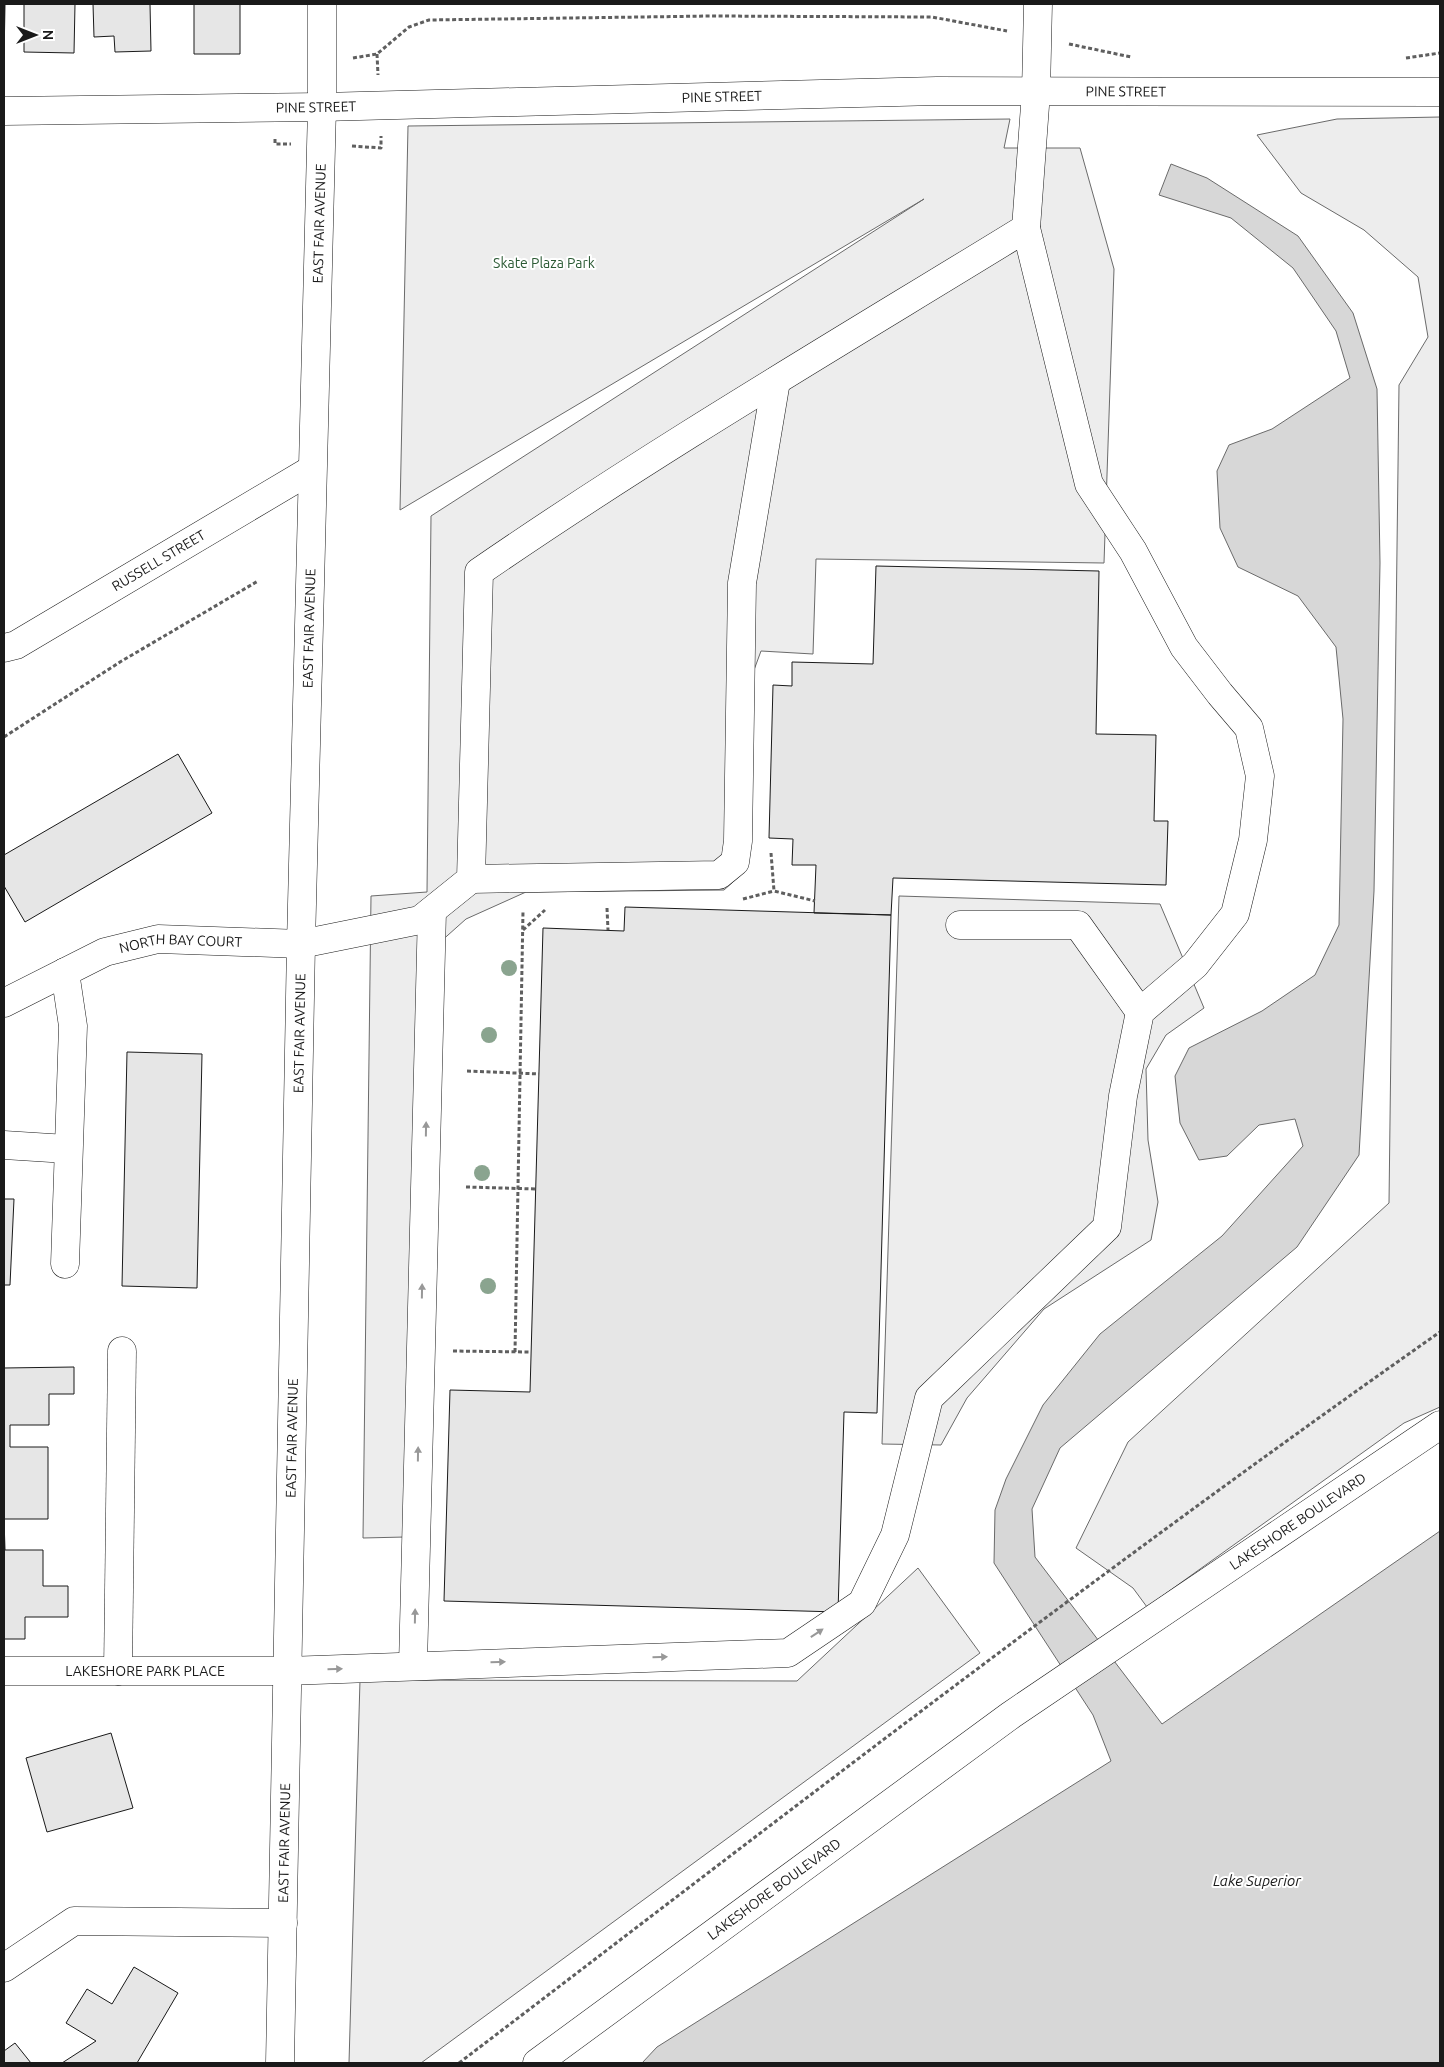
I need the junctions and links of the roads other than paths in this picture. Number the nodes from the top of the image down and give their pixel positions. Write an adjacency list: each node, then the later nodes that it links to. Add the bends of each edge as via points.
1 (322, 4): 5 (street, EAST FAIR AVENUE)
2 (1038, 4): 3 (street)
3 (1036, 92): 4 (street, PINE STREET); 5 (street, PINE STREET); 7 (street)
4 (1440, 92)
5 (322, 107): 6 (street, PINE STREET); 9 (street, EAST FAIR AVENUE)
6 (4, 111)
7 (1026, 228): 8 (street); 17 (street, via 1089,484 1132,551 1184,647 1249,728 1260,776 1253,840 1235,914 1195,965)
8 (776, 381): 11 (street, via 549,524 479,572); 11 (street, via 742,583 735,862 719,875)
9 (311, 470): 10 (street, RUSSELL STREET, via 16,645); 14 (street, EAST FAIR AVENUE)
10 (4, 648)
11 (471, 879): 12 (street, NORTH BAY COURT)
12 (432, 911): 14 (street, NORTH BAY COURT, via 420,920); 23 (street, one-way to 12)
13 (960, 925): 17 (street, via 1078,925)
14 (301, 944): 15 (street, NORTH BAY COURT, via 158,939 105,952); 26 (street, EAST FAIR AVENUE)
15 (65, 972): 16 (street, NORTH BAY COURT); 19 (street, via 73,1026)
16 (4, 1003)
17 (1140, 1012): 23 (street, LAKESHORE PARK PLACE, one-way to 17, via 788,1653 862,1603 895,1535 929,1398 1108,1226 1123,1096)
18 (4, 1145): 19 (street)
19 (67, 1149): 20 (street)
20 (65, 1264)
21 (122, 1350): 25 (street)
22 (1440, 1426): 30 (street, LAKESHORE BOULEVARD, via 1011,1715)
23 (414, 1665): 26 (street, LAKESHORE PARK PLACE, one-way to 23)
24 (4, 1671): 25 (street, LAKESHORE PARK PLACE)
25 (118, 1671): 26 (street, LAKESHORE PARK PLACE)
26 (287, 1671): 27 (street, EAST FAIR AVENUE)
27 (283, 1924): 28 (street, via 74,1921); 29 (street, EAST FAIR AVENUE)
28 (4, 1968)
29 (280, 2063)
30 (537, 2063)

